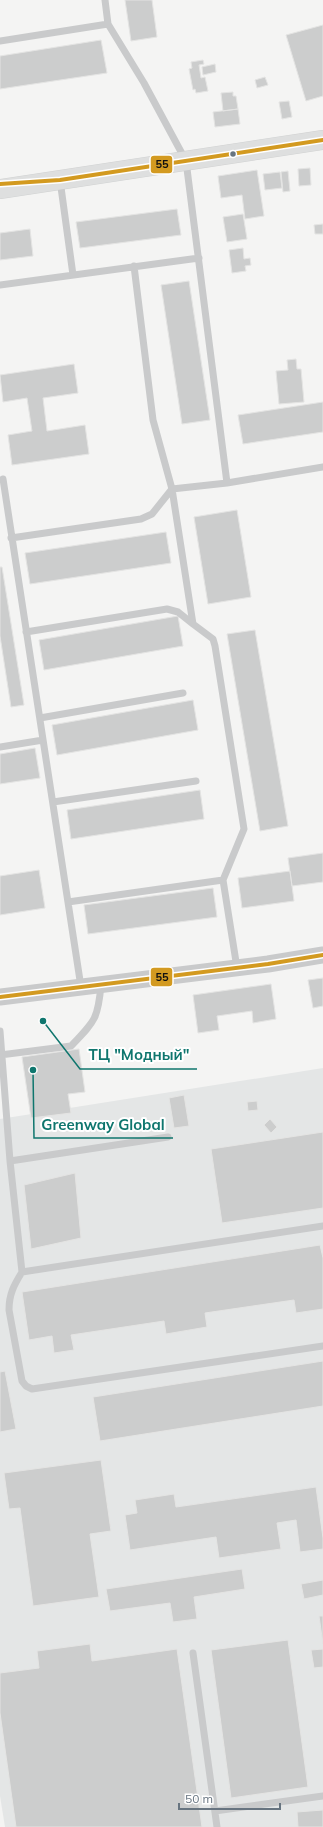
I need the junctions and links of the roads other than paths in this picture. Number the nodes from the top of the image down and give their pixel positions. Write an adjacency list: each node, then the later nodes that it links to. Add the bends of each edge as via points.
1 (105, 0): 2 (lane)
2 (108, 24): 3 (lane); 5 (lane, via 144,83)
3 (0, 41)
4 (323, 140): 5 (main road)
5 (186, 161): 6 (main road); 9 (lane)
6 (60, 180): 7 (main road); 8 (main road); 11 (lane)
7 (0, 184)
8 (0, 189)
9 (199, 258): 10 (lane); 15 (lane)
10 (134, 266): 11 (lane); 16 (lane, via 153,420)
11 (73, 275): 12 (lane)
12 (0, 285)
13 (323, 467): 15 (lane)
14 (3, 479): 17 (lane)
15 (227, 484): 16 (lane)
16 (172, 489): 17 (lane, via 152,514 141,520); 18 (lane)
17 (11, 538): 19 (lane)
18 (193, 624): 19 (lane, via 178,612 167,610); 26 (lane, via 212,639 215,646 243,819 241,839)
19 (26, 632): 21 (lane)
20 (183, 693): 21 (lane)
21 (40, 718): 22 (lane)
22 (43, 740): 23 (lane); 25 (lane)
23 (0, 747)
24 (196, 781): 25 (lane)
25 (53, 802): 27 (lane)
26 (223, 880): 27 (lane); 29 (lane)
27 (68, 902): 31 (lane)
28 (323, 955): 29 (street)
29 (237, 968): 30 (street)
30 (101, 984): 31 (street); 34 (lane, via 99,1009 94,1020 71,1046)
31 (82, 987): 32 (street)
32 (0, 997)
33 (0, 1031): 34 (lane)
34 (1, 1055): 36 (lane)
35 (168, 1137): 36 (lane)
36 (10, 1161): 38 (lane)
37 (323, 1226): 38 (lane)
38 (22, 1272): 39 (lane, via 12,1289 9,1310 22,1380 32,1389)
39 (323, 1346)
40 (193, 1653): 42 (lane)
41 (323, 1796): 42 (lane)
42 (215, 1811): 43 (lane)
43 (217, 1827)

